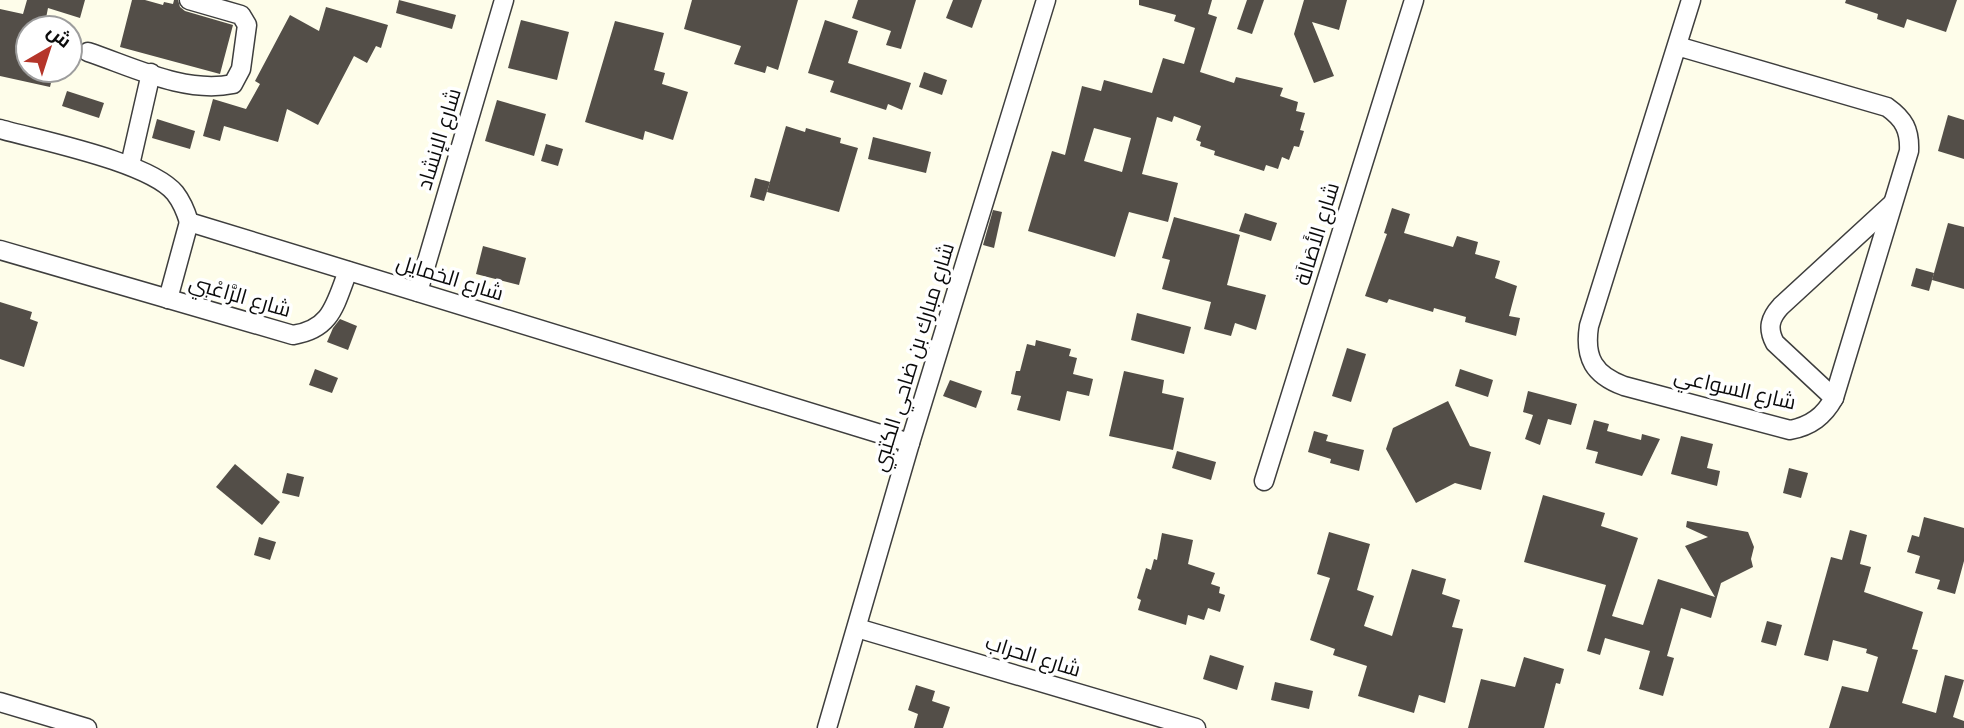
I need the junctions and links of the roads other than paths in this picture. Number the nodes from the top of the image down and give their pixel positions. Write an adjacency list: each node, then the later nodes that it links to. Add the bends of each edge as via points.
1 (189, 0): 8 (street, via 245,19 241,69 233,84 219,87 192,86)
2 (504, 0): 15 (street, شارع الإنشاد)
3 (1046, 0): 18 (street, شارع مبارك بن ضاحي الكتبي)
4 (1414, 0): 19 (street, شارع الأَصَالَة)
5 (1691, 0): 6 (street, شارع السواعي)
6 (1677, 46): 11 (street, شارع السواعي, via 1888,107 1898,114 1910,138); 17 (street, شارع السواعي, via 1589,326 1589,357 1597,371 1624,386 1790,430 1812,423)
7 (88, 51): 8 (street)
8 (151, 73): 10 (street)
9 (0, 129): 10 (street)
10 (130, 165): 12 (street, via 176,194)
11 (1894, 203): 17 (street, شارع السواعي); 17 (street, via 1771,319 1775,343)
12 (189, 222): 14 (street, شارع الخمايل); 16 (street, شارع الرَّاعْبِي)
13 (0, 250): 16 (street, شارع الرَّاعْبِي)
14 (348, 271): 15 (street, شارع الخمايل); 16 (street, شارع الرَّاعْبِي, via 331,314 314,329 293,335)
15 (418, 292): 18 (street, شارع الخمايل)
16 (168, 299)
17 (1834, 398)
18 (910, 443): 20 (street, شارع مبارك بن ضاحي الكتبي)
19 (1264, 481)
20 (857, 628): 23 (street, شارع مبارك بن ضاحي الكتبي); 24 (street, شارع الحراب)
21 (0, 702): 22 (street)
22 (87, 728)
23 (827, 728)
24 (1196, 728)

